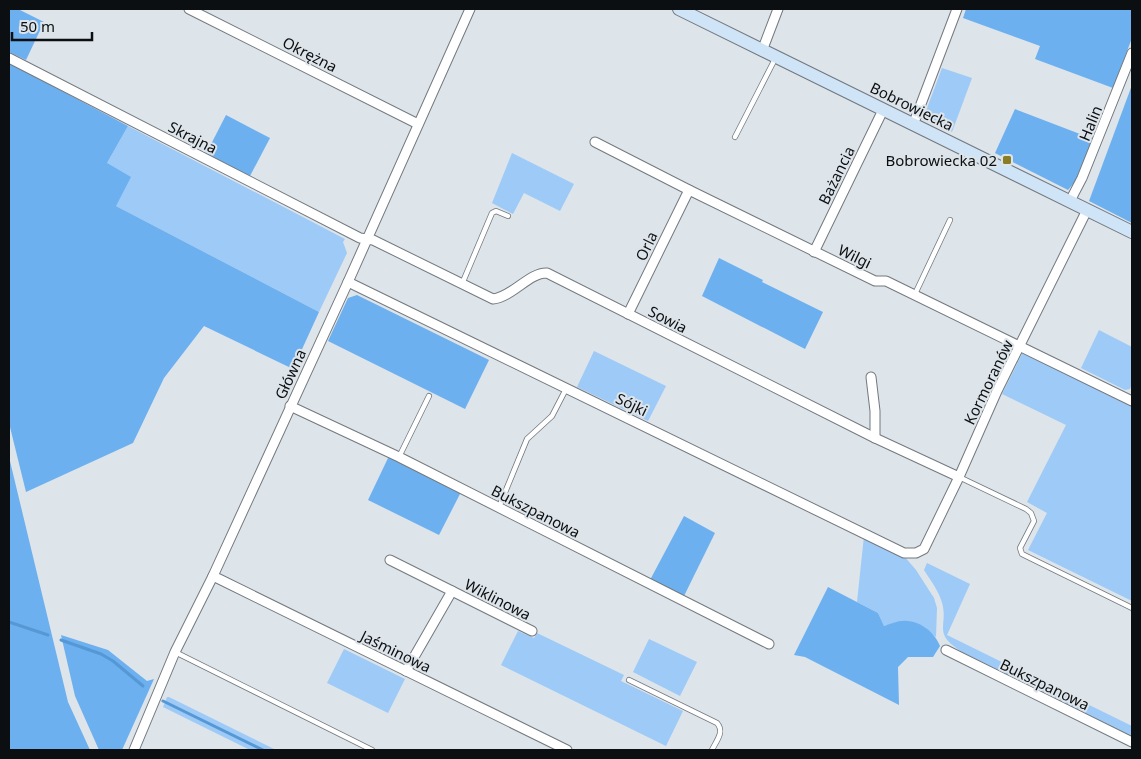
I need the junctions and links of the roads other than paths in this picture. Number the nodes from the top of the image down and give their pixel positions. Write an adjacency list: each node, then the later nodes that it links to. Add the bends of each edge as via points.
1 (190, 9): 11 (street, Okrężna)
2 (470, 9): 11 (street, Główna)
3 (679, 9): 6 (street, Bobrowiecka)
4 (778, 9): 6 (street)
5 (957, 9): 12 (street)
6 (762, 50): 9 (street, Bobrowiecka)
7 (1132, 53): 16 (street, Halin)
8 (9, 58): 21 (street, Skrajna, via 360,238)
9 (776, 58): 10 (street, Bobrowiecka); 13 (lane)
10 (883, 110): 12 (street, Bobrowiecka); 22 (street, Bażancia)
11 (418, 124): 21 (street, Główna)
12 (913, 125): 16 (street, Bobrowiecka)
13 (734, 137)
14 (595, 142): 15 (street, Wilgi)
15 (690, 190): 22 (street, Wilgi); 26 (street, Orla)
16 (1070, 201): 17 (street, Bobrowiecka)
17 (1087, 210): 20 (street, Bobrowiecka); 27 (street, Kormoranów)
18 (508, 216): 24 (lane, via 496,211 492,213)
19 (950, 220): 25 (lane)
20 (1132, 232)
21 (366, 238): 23 (street, Główna); 24 (street, Sowia)
22 (814, 252): 25 (street, Wilgi, via 875,281 886,281)
23 (348, 282): 29 (street, Sójki); 32 (street, Główna)
24 (462, 284): 26 (street, Sowia, via 494,299 502,298 537,275 547,273)
25 (914, 295): 27 (street, Wilgi)
26 (628, 314): 33 (street, Sowia)
27 (1021, 346): 31 (street, Wilgi); 35 (street, Kormoranów)
28 (871, 377): 33 (street)
29 (566, 388): 36 (lane, via 552,416 527,439); 37 (street, Sójki)
30 (429, 396): 34 (lane)
31 (1132, 399)
32 (290, 406): 34 (street, Bukszpanowa); 39 (street, Główna)
33 (875, 438): 35 (street, Sowia)
34 (399, 457): 36 (street, Bukszpanowa)
35 (959, 477): 37 (street, Kormoranów, via 924,549); 41 (lane, via 1031,513 1034,521 1020,548 1022,554)
36 (499, 507): 43 (street, Bukszpanowa)
37 (904, 553)
38 (390, 560): 40 (street, Wiklinowa)
39 (212, 576): 45 (street, Główna); 46 (street, Jaśminowa)
40 (452, 591): 42 (street, Wiklinowa); 46 (street, Wiklinowa)
41 (1132, 608)
42 (532, 631)
43 (769, 644)
44 (946, 650): 48 (street, Bukszpanowa)
45 (175, 652): 49 (street, Główna); 50 (lane)
46 (406, 671): 51 (street, Jaśminowa)
47 (629, 680): 52 (lane, via 717,723 721,732)
48 (1132, 742)
49 (134, 750)
50 (372, 750)
51 (567, 750)
52 (712, 750)

